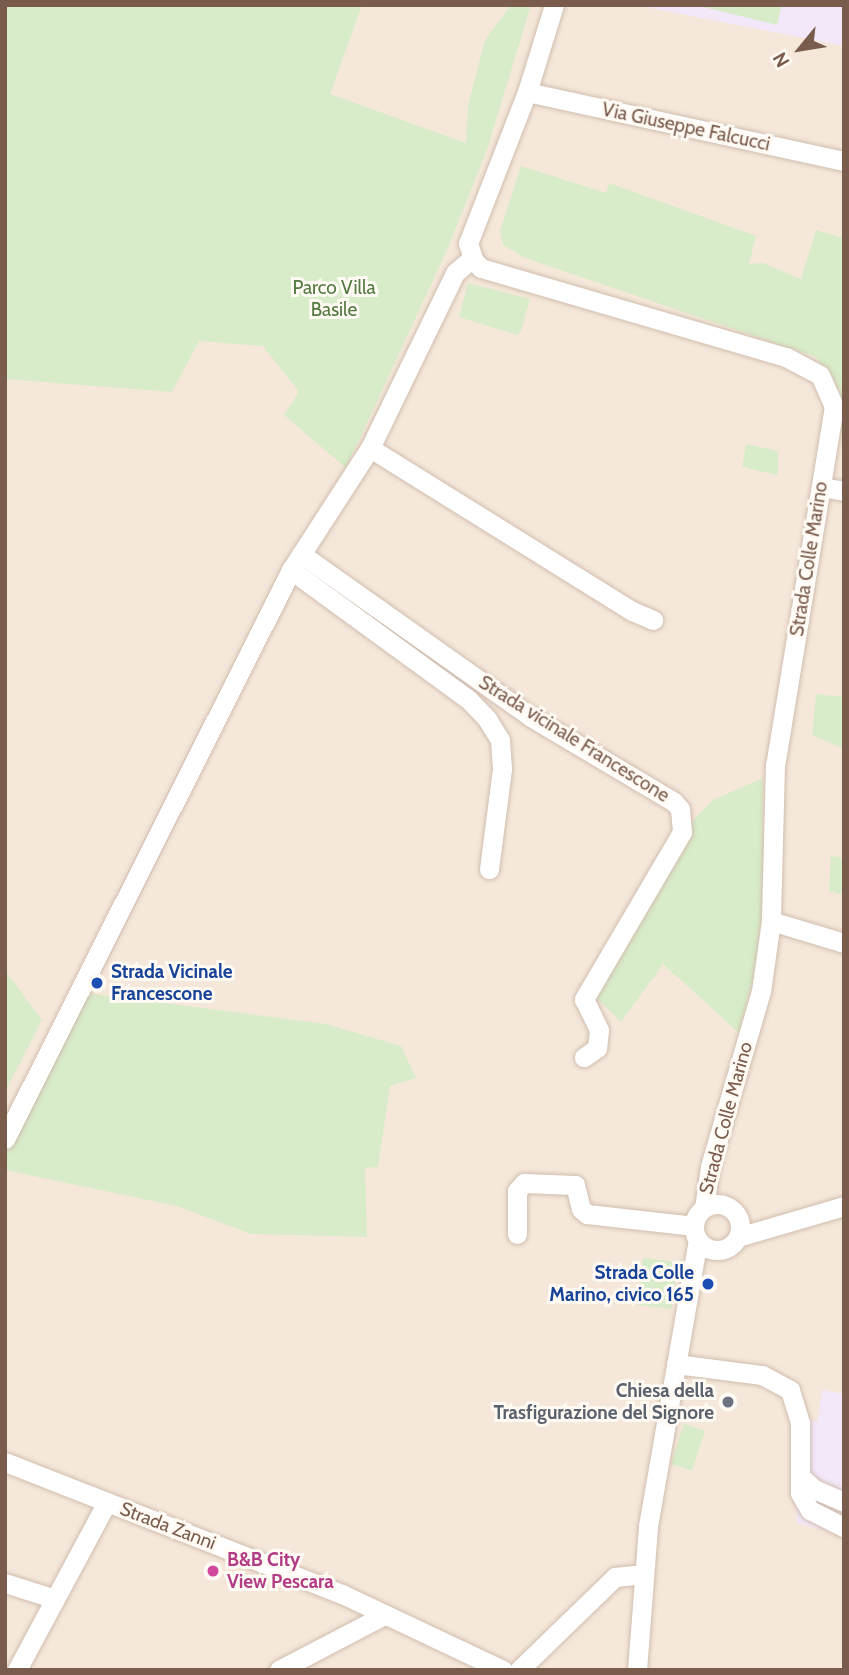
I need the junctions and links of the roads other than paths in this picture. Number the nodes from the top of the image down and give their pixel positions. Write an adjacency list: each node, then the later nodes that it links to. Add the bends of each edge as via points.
1 (554, 5): 2 (street)
2 (527, 92): 3 (street, Via Giuseppe Falcucci); 4 (street, via 468,243)
3 (844, 161)
4 (472, 258): 5 (street, via 455,273); 6 (street, Strada Colle Marino, via 481,268 786,357 811,369 829,388 834,406)
5 (370, 449): 8 (street); 9 (street)
6 (822, 487): 7 (street); 11 (street, Strada Colle Marino, via 775,765)
7 (844, 491)
8 (296, 562): 10 (street, Strada vicinale Francescone, via 487,719 500,740 502,769); 13 (street, Strada vicinale Francescone, via 680,810 682,832 584,999 599,1030 597,1048); 14 (street)
9 (653, 620)
10 (489, 869)
11 (771, 921): 12 (street); 16 (street, Strada Colle Marino, via 761,991 709,1167)
12 (844, 943)
13 (584, 1057)
14 (5, 1139)
15 (844, 1206): 18 (street)
16 (698, 1224): 17 (street, via 587,1214 581,1209 575,1185 524,1183 517,1191); 18 (street, via 715,1204 732,1209 739,1219); 19 (street); 20 (street, Strada Colle Marino)
17 (517, 1234)
18 (738, 1237): 19 (street, via 727,1248)
19 (715, 1250): 20 (street, Strada Colle Marino)
20 (692, 1280): 21 (street, Strada Colle Marino)
21 (676, 1364): 23 (street, via 762,1375 790,1390 800,1423); 27 (street, Strada Colle Marino)
22 (5, 1462): 24 (street, Strada Zanni)
23 (800, 1476): 25 (street, via 814,1489); 26 (street, via 800,1493 810,1510)
24 (107, 1502): 29 (street, Strada Zanni); 30 (street, Strada Zanni)
25 (844, 1502)
26 (844, 1527)
27 (642, 1574): 34 (street, via 615,1577); 35 (street, Strada Colle Marino)
28 (5, 1583): 29 (street)
29 (55, 1599): 31 (street, Strada Zanni)
30 (384, 1615): 32 (street); 33 (street, Strada Zanni)
31 (17, 1670)
32 (279, 1670)
33 (503, 1670)
34 (519, 1670)
35 (638, 1670)

